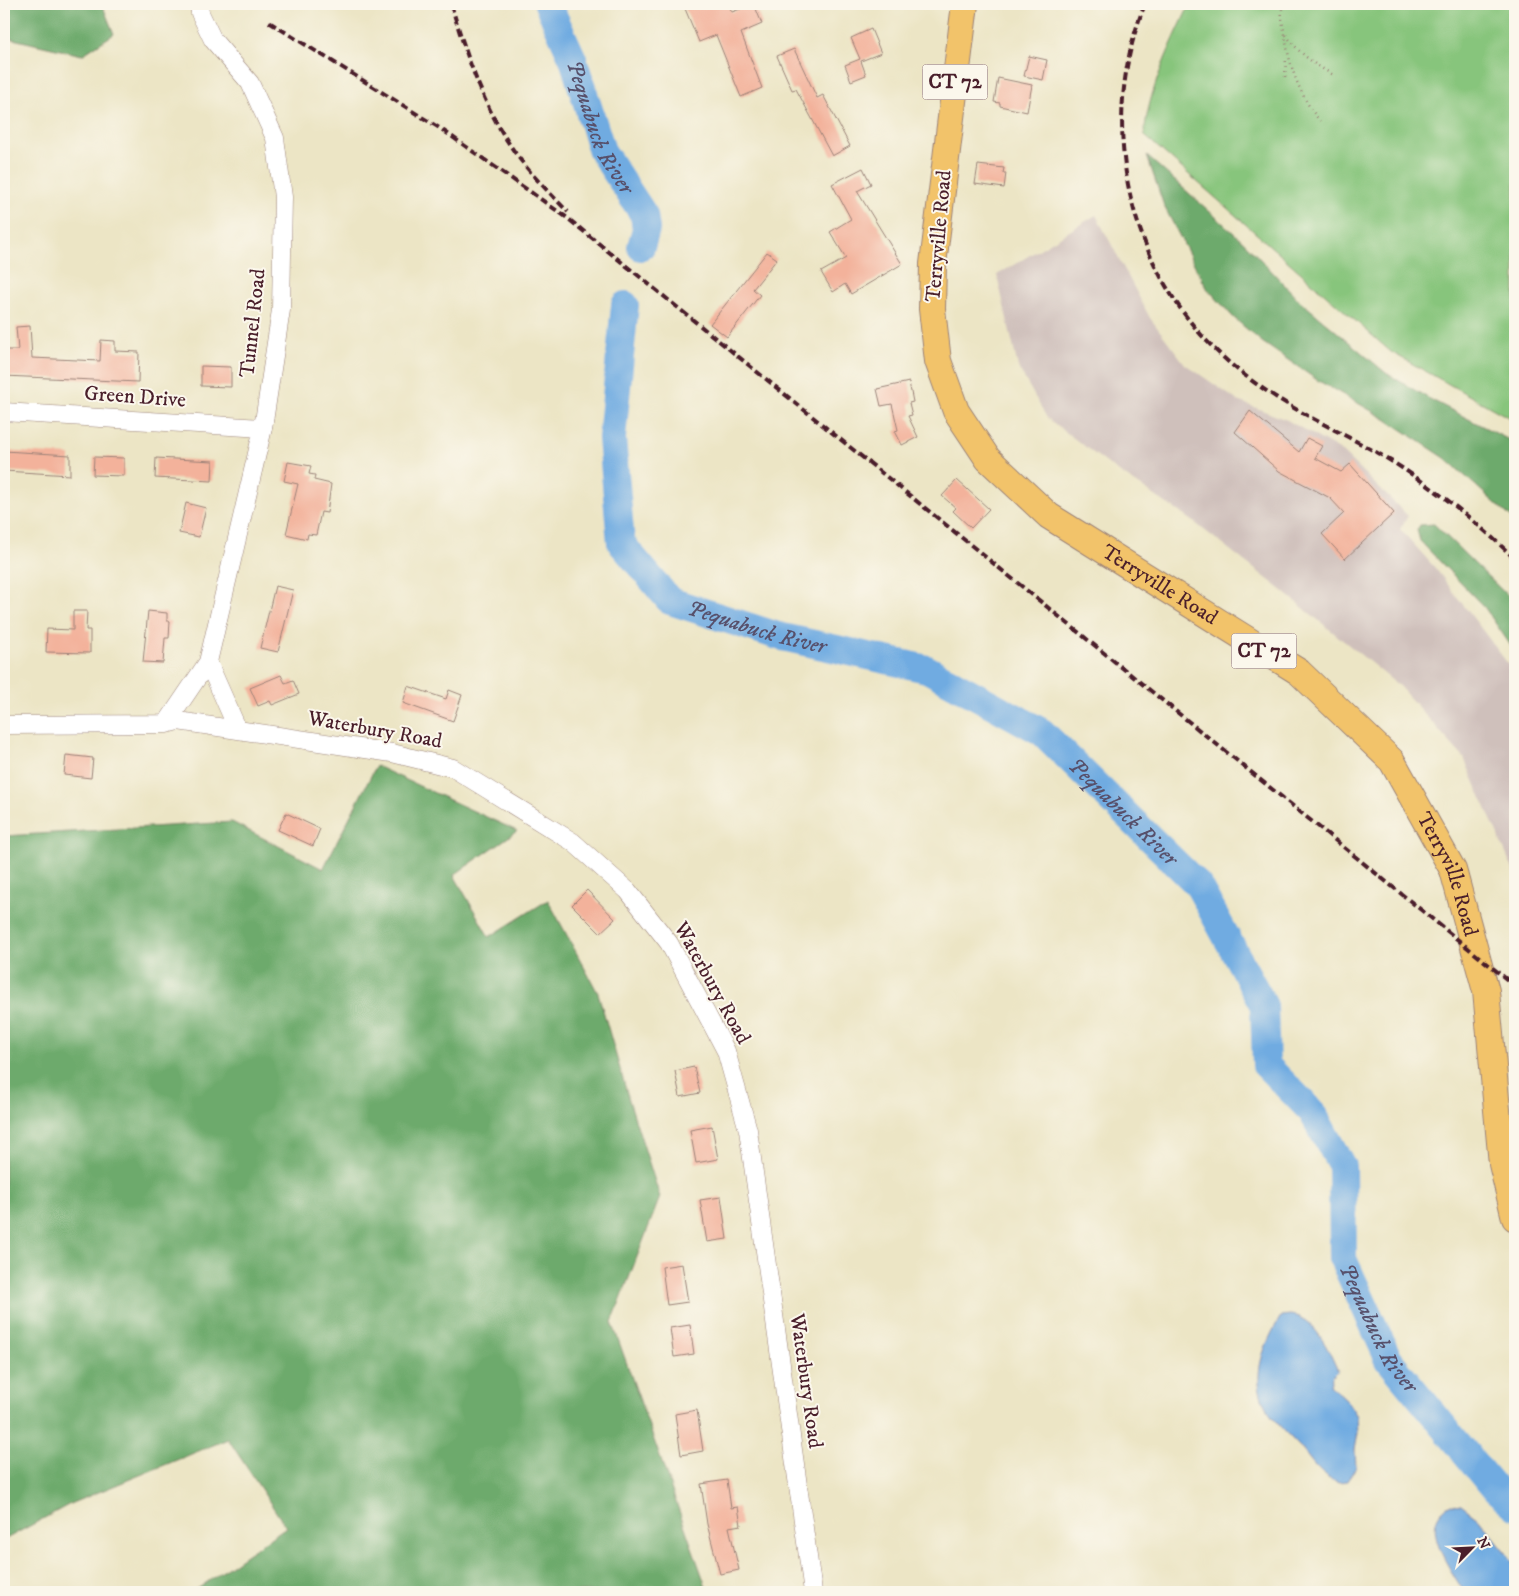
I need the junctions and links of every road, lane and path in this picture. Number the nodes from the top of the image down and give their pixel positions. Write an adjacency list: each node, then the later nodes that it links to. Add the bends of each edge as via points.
1 (199, 4): 10 (street, Tunnel Road, via 213,40 250,83 275,138 283,197 281,310)
2 (965, 4): 15 (highway, Terryville Road / CT 72, via 934,264 932,309 938,361 956,411 988,459 1049,516 1299,672 1392,761 1453,870 1486,991 1502,1164)
3 (1283, 4): 4 (path, via 1281,20)
4 (1285, 34): 5 (path); 6 (path, via 1307,59)
5 (1287, 54): 7 (path); 8 (path, via 1310,109)
6 (1334, 76)
7 (1285, 77)
8 (1320, 122)
9 (4, 412): 10 (street, Green Drive)
10 (263, 428): 11 (street, Tunnel Road)
11 (208, 662): 12 (street, Tunnel Road); 14 (street)
12 (172, 723): 13 (street, Waterbury Road); 14 (street, Waterbury Road)
13 (4, 725)
14 (238, 730): 16 (street, Waterbury Road, via 392,753 453,768 573,842 628,891 669,943 726,1050 748,1130)
15 (1515, 1218)
16 (812, 1592)

